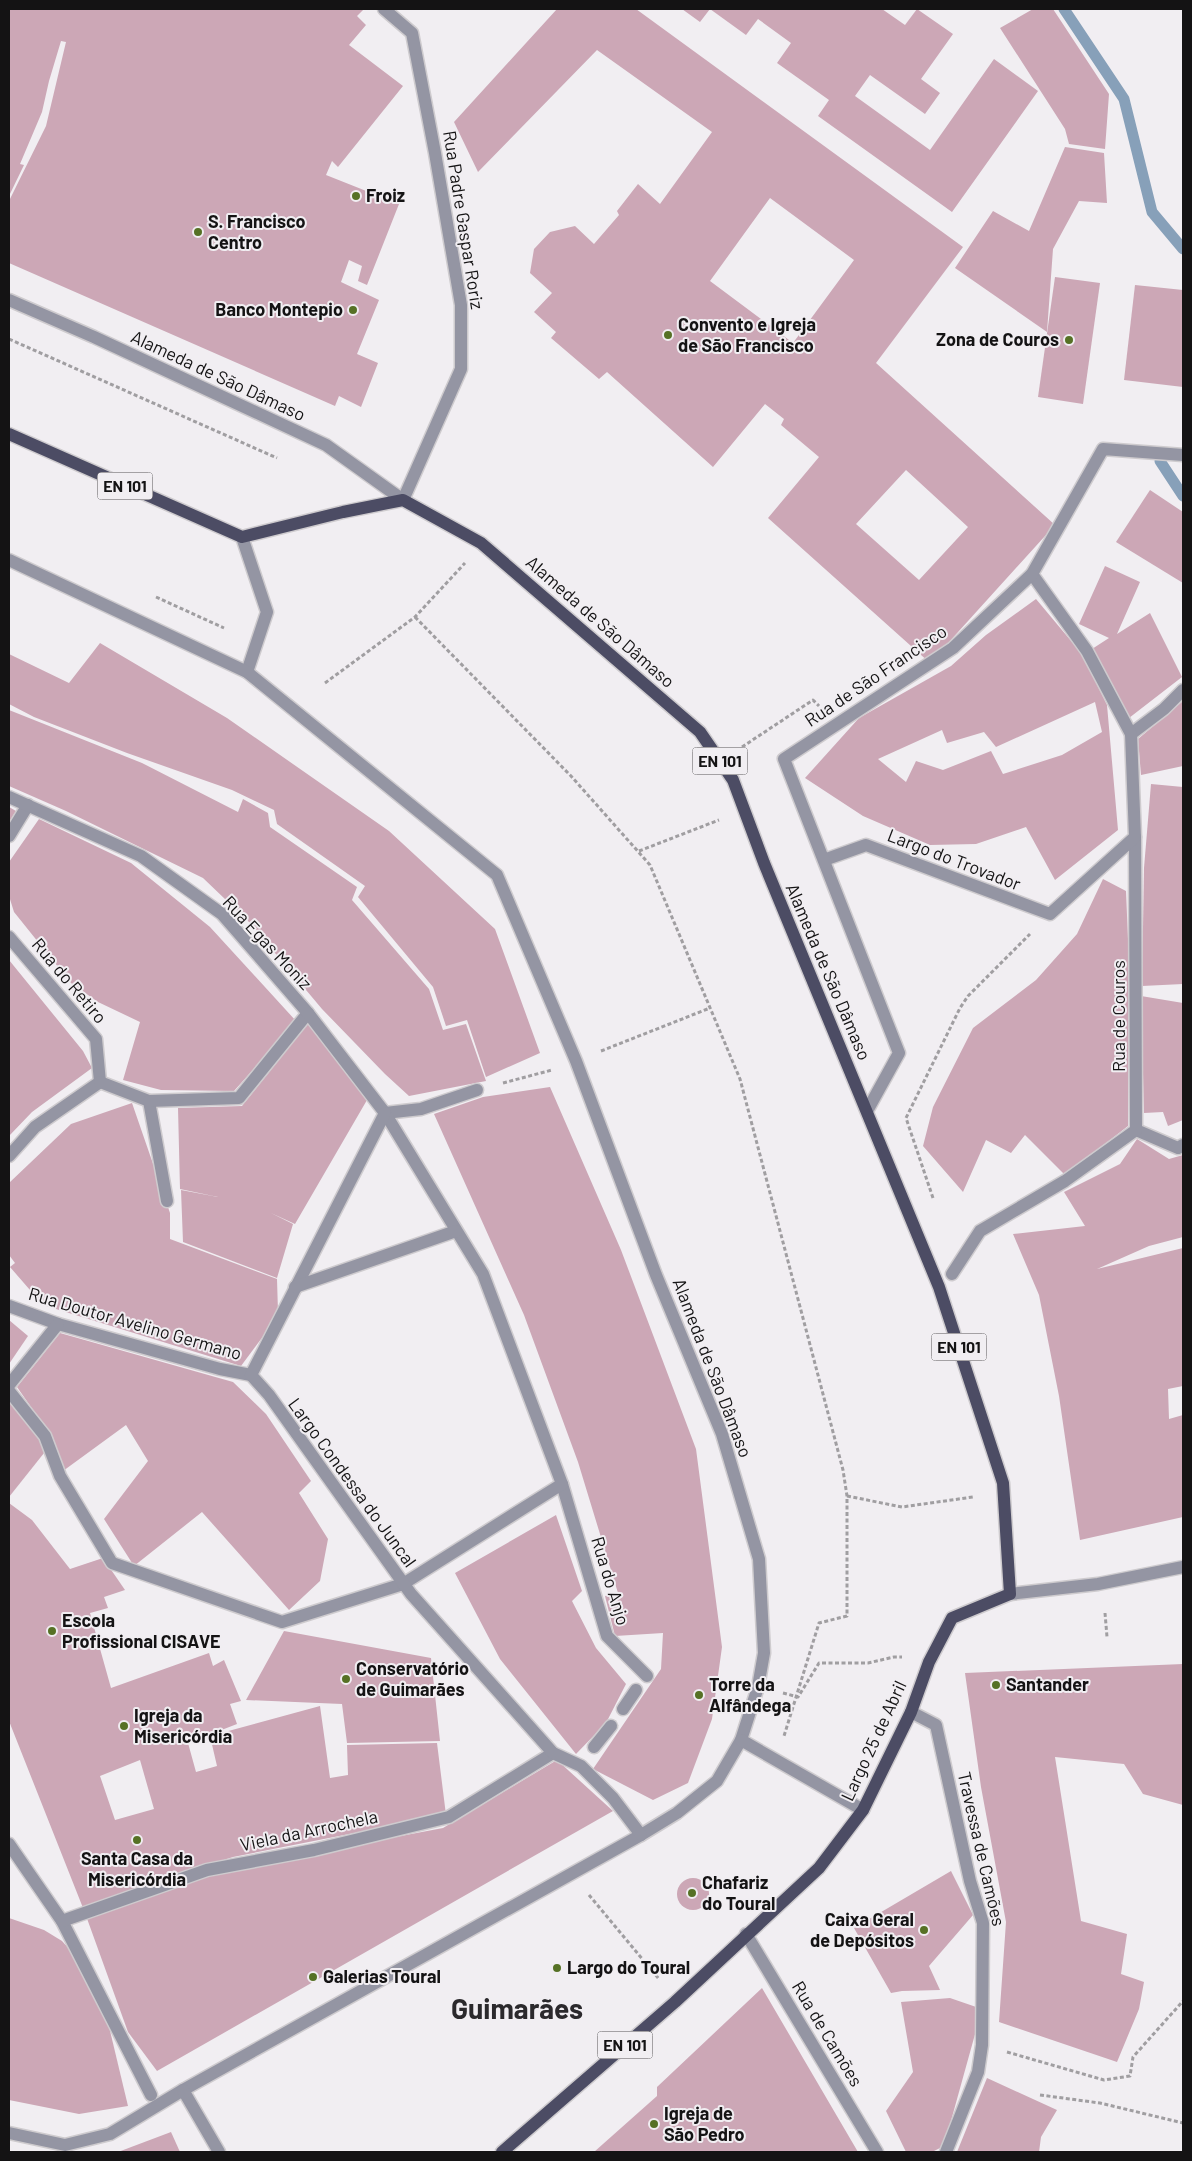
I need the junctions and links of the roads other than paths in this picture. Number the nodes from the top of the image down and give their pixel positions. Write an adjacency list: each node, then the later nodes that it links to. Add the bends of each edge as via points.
1 (384, 9): 5 (street, Rua Padre Gaspar Roriz, via 412,33 461,304 461,369)
2 (9, 300): 5 (street, Alameda de São Dâmaso, via 326,445)
3 (9, 434): 6 (main road, EN 101)
4 (1183, 455): 8 (street, Rua de São Francisco, via 1103,449)
5 (403, 500): 6 (main road); 22 (main road, Alameda de São Dâmaso / EN 101, via 481,543 700,732 732,780)
6 (242, 537): 9 (street, via 267,612)
7 (9, 560): 9 (street, Alameda de São Dâmaso)
8 (1032, 574): 11 (street, via 1087,651); 16 (street, Rua de São Francisco, via 953,648 784,759)
9 (246, 672): 45 (street, Alameda de São Dâmaso, via 497,875 576,1061 656,1275 722,1434 759,1559 764,1653 758,1687)
10 (1183, 690): 11 (street)
11 (1131, 734): 15 (street, Rua de Couros)
12 (9, 797): 13 (street, Rua Egas Moniz)
13 (28, 805): 14 (street); 18 (street, Rua Egas Moniz, via 141,856 222,914)
14 (9, 836)
15 (1135, 836): 16 (street, Largo do Trovador, via 1050,914 866,846); 24 (street, Rua de Couros)
16 (824, 860): 22 (street, via 899,1052)
17 (9, 937): 19 (street, Rua do Retiro, via 96,1039)
18 (308, 1013): 21 (street, via 240,1098); 23 (street, Rua Egas Moniz)
19 (100, 1082): 21 (street); 26 (street, via 35,1127)
20 (477, 1090): 23 (street, via 421,1109)
21 (149, 1101): 27 (street)
22 (867, 1111): 39 (main road, Alameda de São Dâmaso / EN 101, via 939,1287 1003,1483)
23 (385, 1113): 28 (street); 30 (street)
24 (1136, 1130): 25 (street, via 1178,1148); 29 (street, via 1065,1181 980,1231)
25 (1183, 1145)
26 (9, 1156)
27 (168, 1201)
28 (456, 1231): 30 (street); 36 (street, via 483,1274)
29 (952, 1274)
30 (295, 1287): 33 (street)
31 (9, 1306): 32 (street, Rua Doutor Avelino Germano)
32 (58, 1324): 33 (street, Rua Doutor Avelino Germano); 34 (street)
33 (251, 1375): 38 (street, Largo Condessa do Juncal, via 269,1395)
34 (9, 1385)
35 (9, 1391): 38 (street, via 45,1436 60,1476 112,1563 282,1622)
36 (562, 1484): 38 (street, Largo Condessa do Juncal); 40 (street, Rua do Anjo, via 607,1636)
37 (1183, 1567): 39 (street, via 1098,1584)
38 (403, 1584): 47 (street)
39 (1010, 1594): 43 (main road, Largo 25 de Abril / EN 101, via 952,1618 929,1662)
40 (647, 1676)
41 (636, 1690): 42 (street)
42 (623, 1709)
43 (911, 1712): 48 (main road, Largo 25 de Abril / EN 101); 59 (street, Travessa de Camões, via 936,1725 970,1881 983,1923 982,2045 978,2072)
44 (610, 1726): 46 (street)
45 (741, 1740): 48 (street); 49 (street, via 718,1781 677,1813)
46 (594, 1747)
47 (553, 1754): 49 (street, via 582,1766 613,1798); 51 (street, Viela da Arrochela, via 448,1817 314,1850 207,1870)
48 (863, 1810): 52 (main road, Largo 25 de Abril / EN 101, via 819,1868)
49 (641, 1835): 53 (street)
50 (9, 1844): 51 (street)
51 (62, 1921): 54 (street)
52 (746, 1934): 57 (main road, EN 101, via 675,2002); 58 (street, Rua de Camões)
53 (183, 2090): 55 (street, via 110,2134 65,2145); 56 (street)
54 (151, 2095)
55 (9, 2133)
56 (219, 2152)
57 (502, 2152)
58 (877, 2152)
59 (946, 2152)

